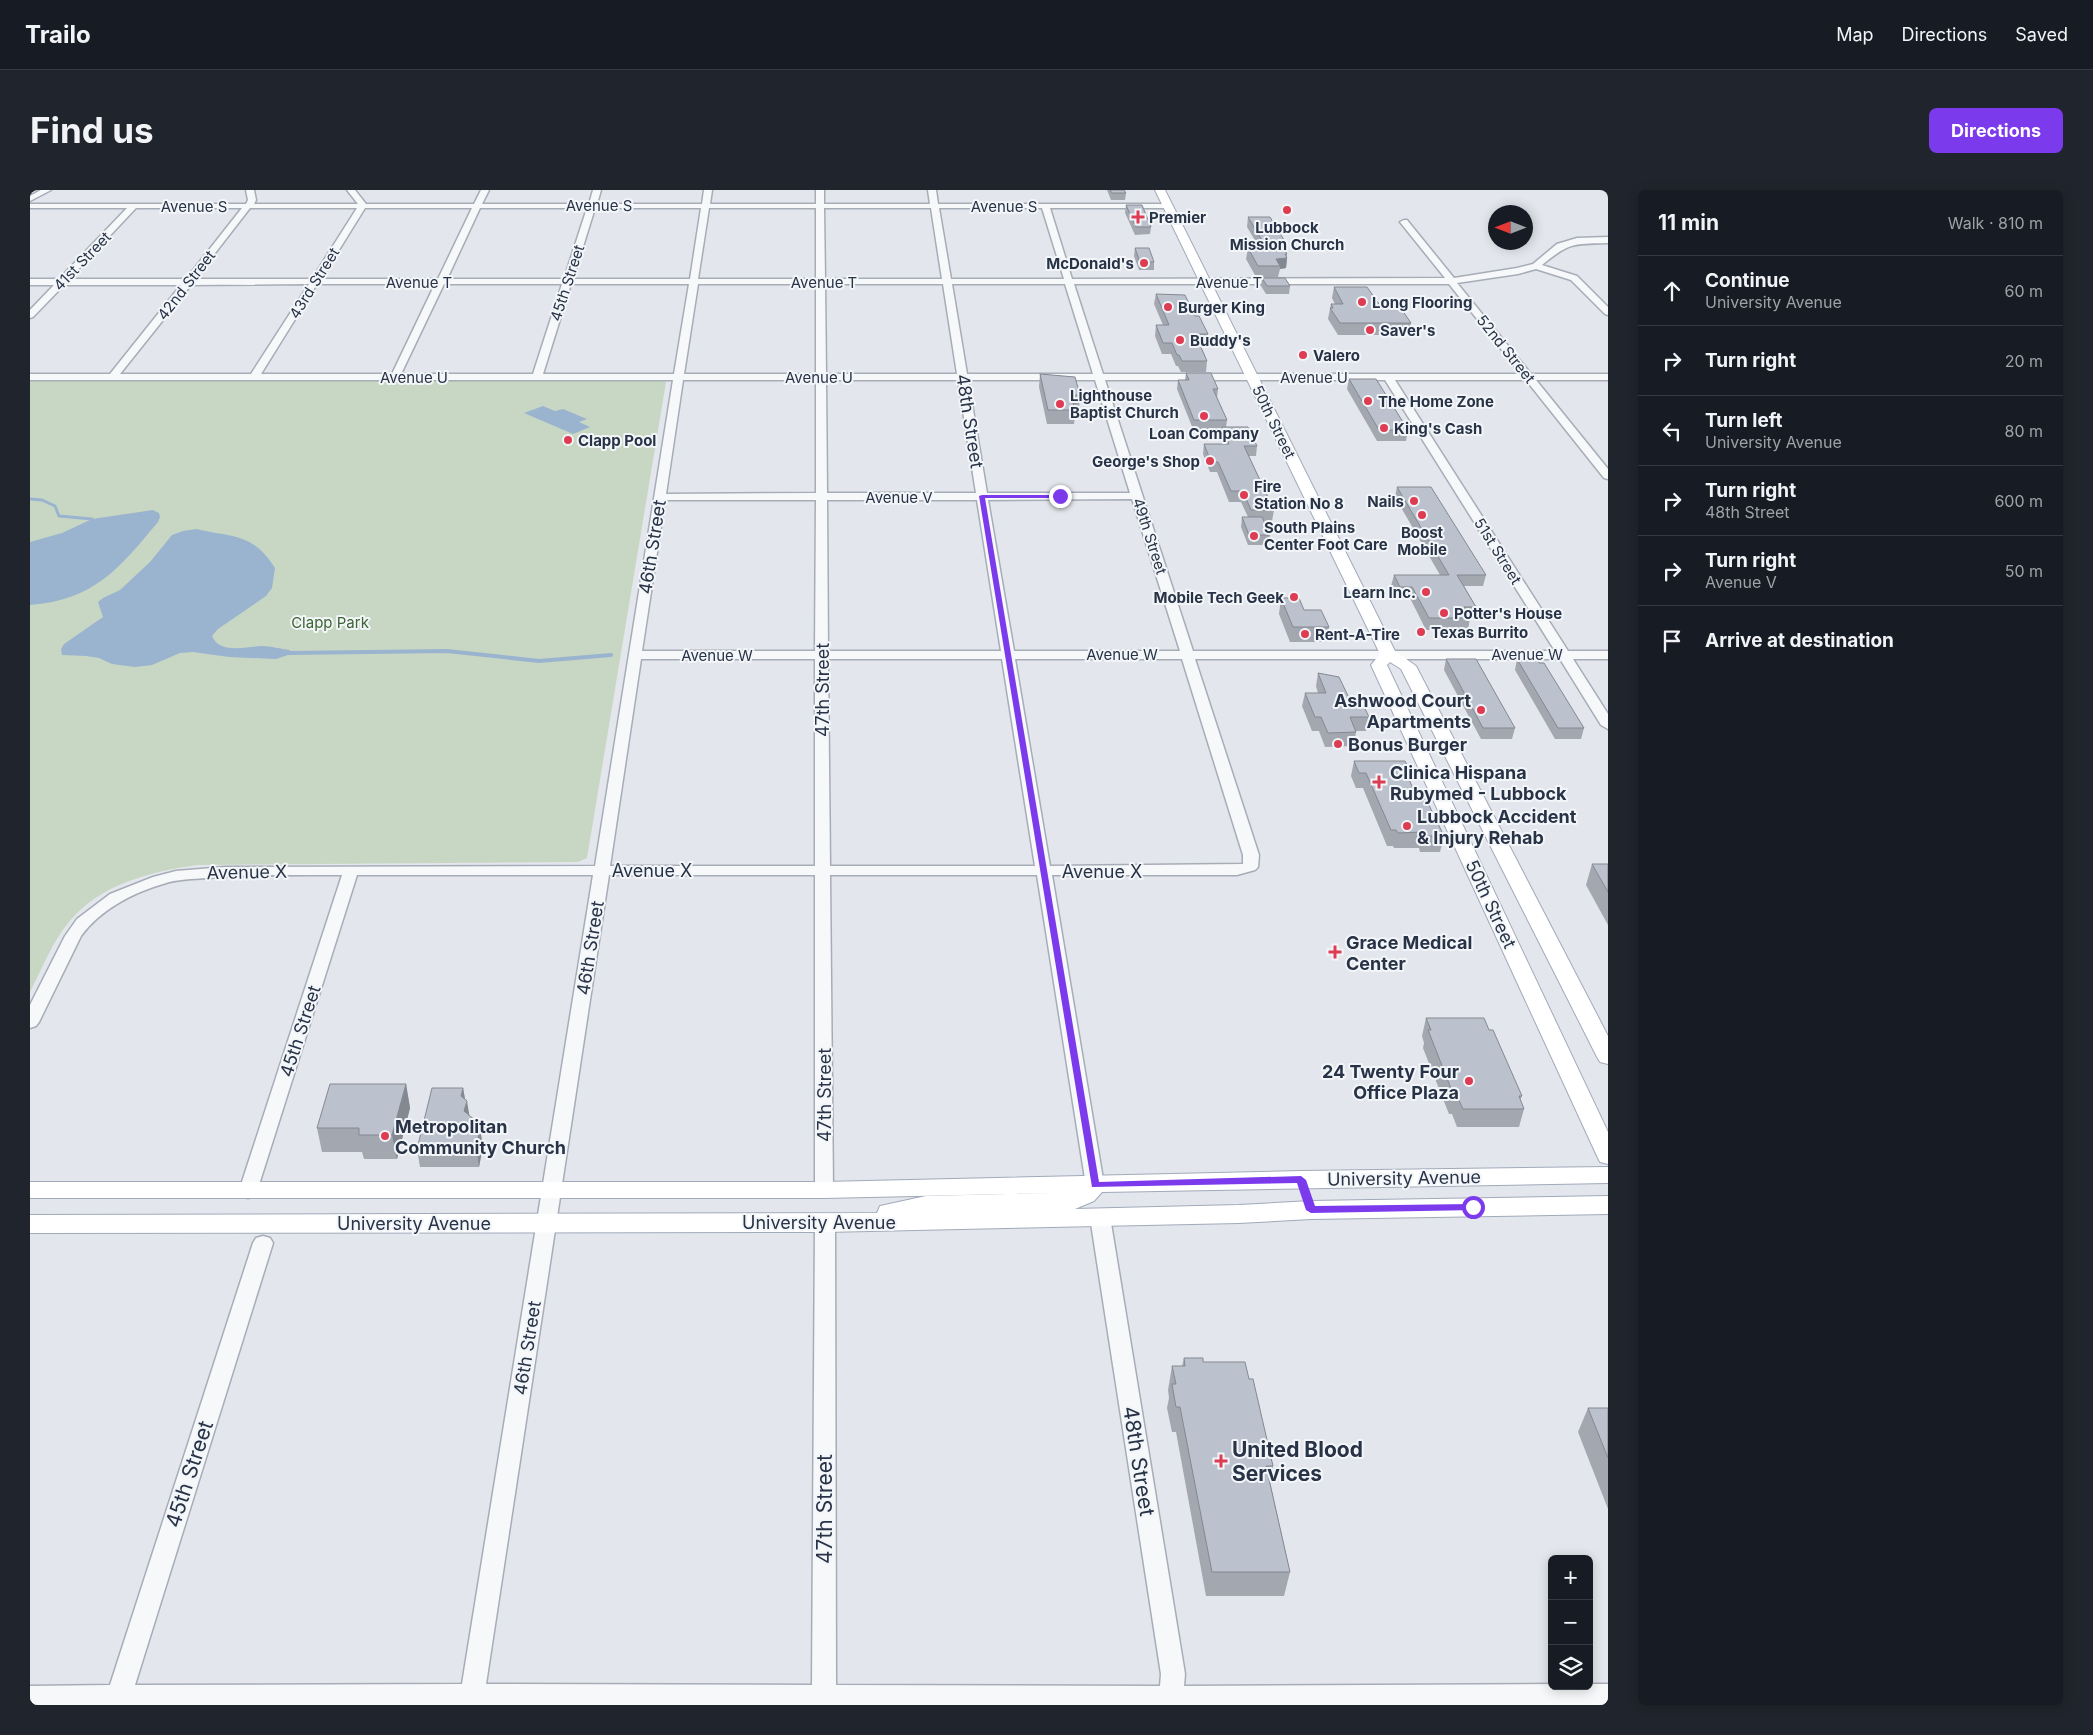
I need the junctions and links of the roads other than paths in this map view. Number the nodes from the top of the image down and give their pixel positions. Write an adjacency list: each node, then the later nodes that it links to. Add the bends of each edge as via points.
1 (47, 190): 10 (street)
2 (250, 190): 17 (street, via 252,200)
3 (351, 190): 18 (street)
4 (485, 190): 12 (street)
5 (597, 190): 13 (street, 45th Street)
6 (820, 190): 19 (street, 47th Street)
7 (932, 190): 14 (street, 48th Street)
8 (1160, 190): 20 (main road, 50th Street)
9 (707, 198): 13 (street, Avenue S); 19 (street, Avenue S); 31 (street, 46th Street)
10 (30, 199)
11 (1048, 203): 14 (street, Avenue S); 20 (street, Avenue S); 34 (street, 49th Street)
12 (478, 205): 13 (street, Avenue S); 18 (street, Avenue S); 29 (street)
13 (592, 205): 30 (street, 45th Street)
14 (934, 205): 19 (street, Avenue S); 33 (street, 48th Street)
15 (30, 206): 16 (street, Avenue S)
16 (134, 206): 17 (street, Avenue S); 26 (street, 41st Street)
17 (248, 206): 18 (street, Avenue S); 27 (street, 42nd Street)
18 (363, 206): 28 (street, 43rd Street)
19 (820, 206): 32 (street, 47th Street)
20 (1168, 206): 35 (main road, 50th Street)
21 (1404, 222): 24 (street, 52nd Street)
22 (1608, 240): 23 (street, Avenue T, via 1556,245)
23 (1536, 266): 24 (street, Avenue T); 36 (street, via 1574,278)
24 (1451, 281): 35 (street, Avenue T); 49 (street, 52nd Street)
25 (30, 282): 26 (street, Avenue T)
26 (62, 282): 27 (street, Avenue T); 37 (street, 41st Street)
27 (188, 282): 28 (street, Avenue T); 39 (street, 42nd Street)
28 (314, 282): 29 (street, Avenue T); 40 (street, 43rd Street)
29 (441, 282): 30 (street, Avenue T); 41 (street)
30 (567, 282): 31 (street, Avenue T); 42 (street, 45th Street)
31 (694, 282): 32 (street, Avenue T); 43 (street, 46th Street)
32 (821, 282): 33 (street, Avenue T); 44 (street, 47th Street)
33 (947, 282): 34 (street, Avenue T); 45 (street, 48th Street)
34 (1069, 282): 35 (street, Avenue T); 46 (street, 49th Street)
35 (1205, 282): 47 (main road, 50th Street)
36 (1608, 312)
37 (30, 315)
38 (30, 377): 39 (street, Avenue U)
39 (113, 377): 40 (street, Avenue U)
40 (254, 377): 41 (street, Avenue U)
41 (395, 377): 42 (street, Avenue U)
42 (537, 377): 43 (street, Avenue U)
43 (679, 377): 44 (street, Avenue U); 54 (street, 46th Street)
44 (821, 377): 45 (street, Avenue U); 55 (street, 47th Street)
45 (962, 377): 46 (street, Avenue U); 52 (street, 48th Street)
46 (1100, 377): 47 (street, Avenue U); 53 (street, 49th Street)
47 (1252, 377): 48 (street, Avenue U); 59 (main road, 50th Street)
48 (1388, 377): 49 (street, Avenue U); 61 (street, 51st Street)
49 (1528, 377): 50 (street, Avenue U); 51 (street, 52nd Street)
50 (1608, 377)
51 (1608, 476)
52 (982, 496): 53 (street, Avenue V); 55 (street, Avenue V); 57 (street, 48th Street)
53 (1138, 496): 58 (street, 49th Street)
54 (660, 497): 55 (street, Avenue V); 60 (street, 46th Street)
55 (821, 497): 56 (street, 47th Street)
56 (822, 654): 57 (street, Avenue W); 60 (street, Avenue W); 67 (street, 47th Street)
57 (1008, 654): 58 (street, Avenue W); 68 (street, 48th Street)
58 (1188, 654): 59 (street, Avenue W); 64 (street, 49th Street, via 1251,855)
59 (1388, 654): 61 (street, Avenue W); 70 (main road, 50th Street, via 1408,666); 71 (main road, 50th Street, via 1379,666)
60 (636, 655): 66 (street, 46th Street)
61 (1563, 655): 62 (street, Avenue W); 63 (street, 51st Street)
62 (1608, 655)
63 (1608, 725)
64 (1250, 867): 68 (street, Avenue X, via 1237,870)
65 (351, 870): 66 (street, Avenue X); 69 (street, Avenue X, via 198,873 158,880 116,896 83,922 73,936); 78 (street, 45th Street)
66 (602, 870): 67 (street, Avenue X); 76 (street, 46th Street)
67 (823, 870): 68 (street, Avenue X); 77 (street, 47th Street)
68 (1044, 871): 74 (street, 48th Street)
69 (30, 1022)
70 (1608, 1057)
71 (1608, 1156)
72 (1608, 1175): 73 (main road, University Avenue)
73 (1301, 1180): 74 (main road, University Avenue); 80 (main road)
74 (1095, 1185): 77 (main road, University Avenue); 82 (main road, via 1073,1200 926,1206)
75 (30, 1190): 78 (main road, University Avenue)
76 (552, 1190): 77 (main road, University Avenue); 78 (main road, University Avenue); 83 (street, 46th Street)
77 (824, 1190)
78 (248, 1191)
79 (1608, 1205): 80 (main road, University Avenue)
80 (1311, 1210): 81 (main road, University Avenue)
81 (1100, 1218): 82 (main road, University Avenue); 92 (street, 48th Street, via 1173,1674)
82 (825, 1222): 83 (main road, University Avenue); 91 (street, 47th Street)
83 (547, 1223): 84 (main road, University Avenue); 88 (street, 46th Street)
84 (30, 1224)
85 (263, 1243): 90 (street, 45th Street)
86 (1608, 1695): 89 (street)
87 (30, 1697): 90 (street)
88 (472, 1700): 90 (street); 91 (street)
89 (1517, 1700): 92 (street)
90 (117, 1701)
91 (824, 1701): 92 (street)
92 (1172, 1701)

